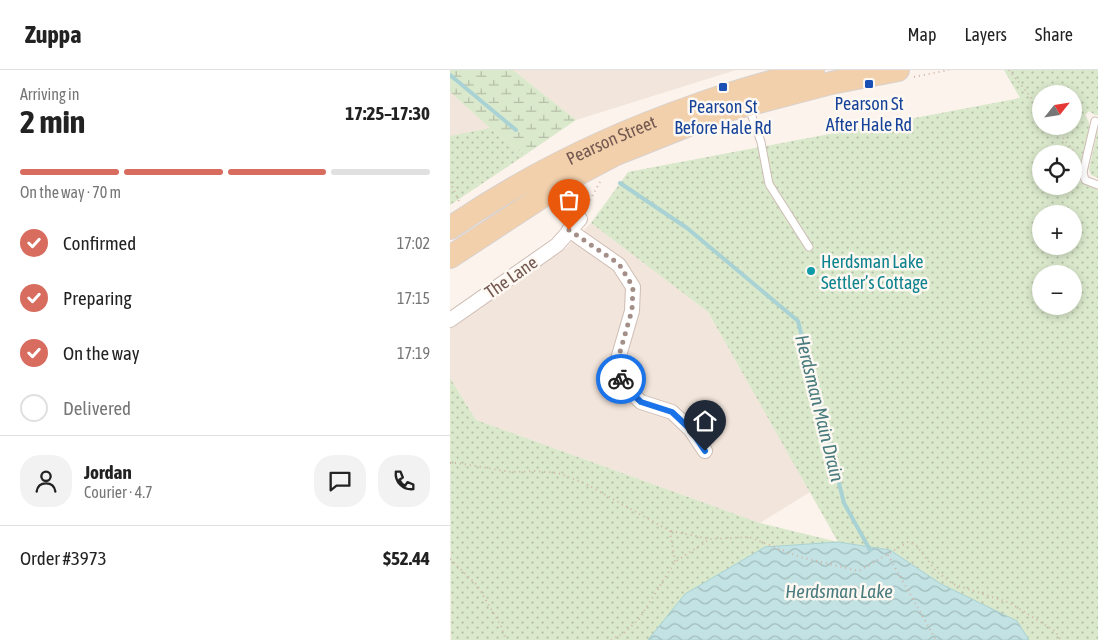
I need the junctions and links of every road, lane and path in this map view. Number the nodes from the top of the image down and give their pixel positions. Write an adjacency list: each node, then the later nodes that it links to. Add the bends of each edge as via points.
1 (813, 70): 13 (main road, Pearson Street, via 698,104 642,125 561,162)
2 (898, 70): 5 (main road, Pearson Street, via 831,83)
3 (1009, 70): 4 (path)
4 (1032, 99)
5 (748, 105): 15 (lane, via 761,142 769,184); 16 (main road, Pearson Street, via 724,111 616,154 569,179)
6 (1095, 121): 8 (lane)
7 (1061, 135): 8 (path)
8 (1084, 166): 11 (lane, via 1083,176)
9 (601, 180): 12 (path)
10 (450, 182): 13 (path)
11 (1098, 185)
12 (580, 219): 14 (street, The Lane)
13 (458, 223)
14 (569, 230): 17 (street, The Lane, via 557,245); 18 (street, via 619,264 633,287 632,310 616,366 623,385 641,402 672,412 691,430)
15 (809, 247)
16 (450, 257)
17 (450, 320)
18 (705, 451)
19 (450, 464): 20 (path, via 511,472 558,473 586,484)
20 (670, 531): 21 (path); 24 (path)
21 (710, 539): 22 (path, via 749,537 800,557 859,571); 24 (path)
22 (888, 555): 27 (path); 28 (path, via 908,542 916,546 936,571 953,584 1010,603 1055,631)
23 (450, 558): 25 (path, via 477,585)
24 (675, 562): 26 (path, via 639,619)
25 (506, 640)
26 (611, 640)
27 (936, 640)
28 (1061, 640)

